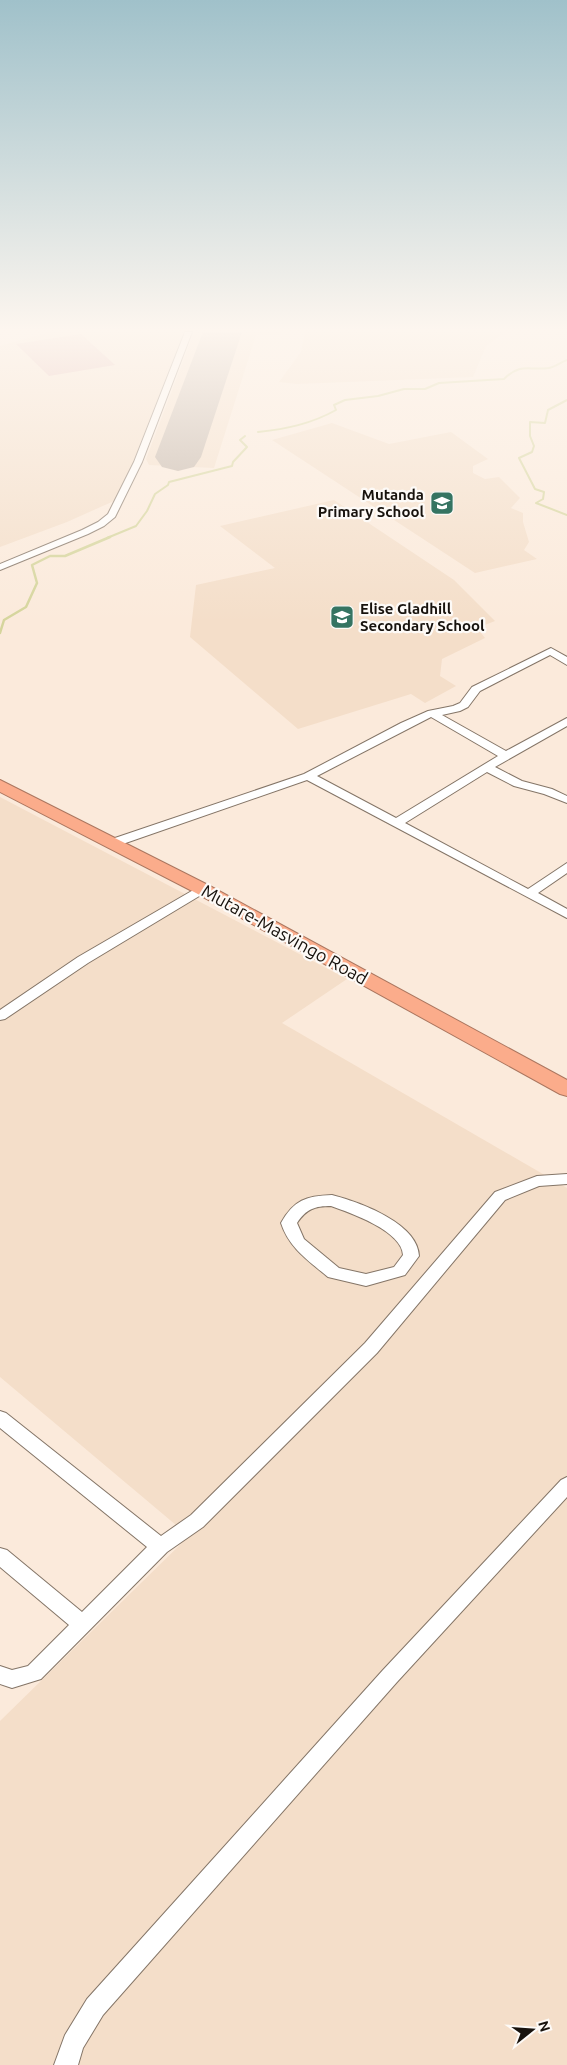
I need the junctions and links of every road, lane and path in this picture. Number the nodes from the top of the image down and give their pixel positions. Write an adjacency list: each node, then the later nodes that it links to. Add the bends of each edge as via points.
1 (151, 428): 2 (street, via 112,515 85,532)
2 (0, 567)
3 (567, 662): 4 (street, via 551,651 476,689 456,709)
4 (432, 713): 6 (street); 8 (street)
5 (567, 721): 6 (street)
6 (506, 756): 7 (street)
7 (488, 768): 10 (street, via 518,784 548,791); 11 (street)
8 (308, 776): 11 (street); 12 (street)
9 (0, 785): 12 (highway, Mutare-Masvingo Road)
10 (567, 800)
11 (397, 823): 15 (street)
12 (113, 843): 14 (highway, Mutare-Masvingo Road)
13 (567, 867): 15 (street)
14 (202, 889): 17 (street, via 83,960); 18 (highway, Mutare-Masvingo Road)
15 (530, 893): 16 (street)
16 (567, 914)
17 (0, 1016)
18 (565, 1091)
19 (566, 1180): 23 (street, via 537,1181 500,1196 370,1348 197,1521)
20 (296, 1213): 20 (street, via 311,1201 332,1200 354,1207 400,1233 409,1244 411,1256 399,1272 366,1280 334,1273 298,1243 292,1234 289,1224)
21 (0, 1418): 23 (street)
22 (567, 1486): 27 (street, via 390,1676 94,2007 73,2043)
23 (160, 1546): 25 (street)
24 (0, 1556): 25 (street)
25 (82, 1624): 26 (street, via 34,1673 12,1679)
26 (0, 1675)
27 (66, 2065)

